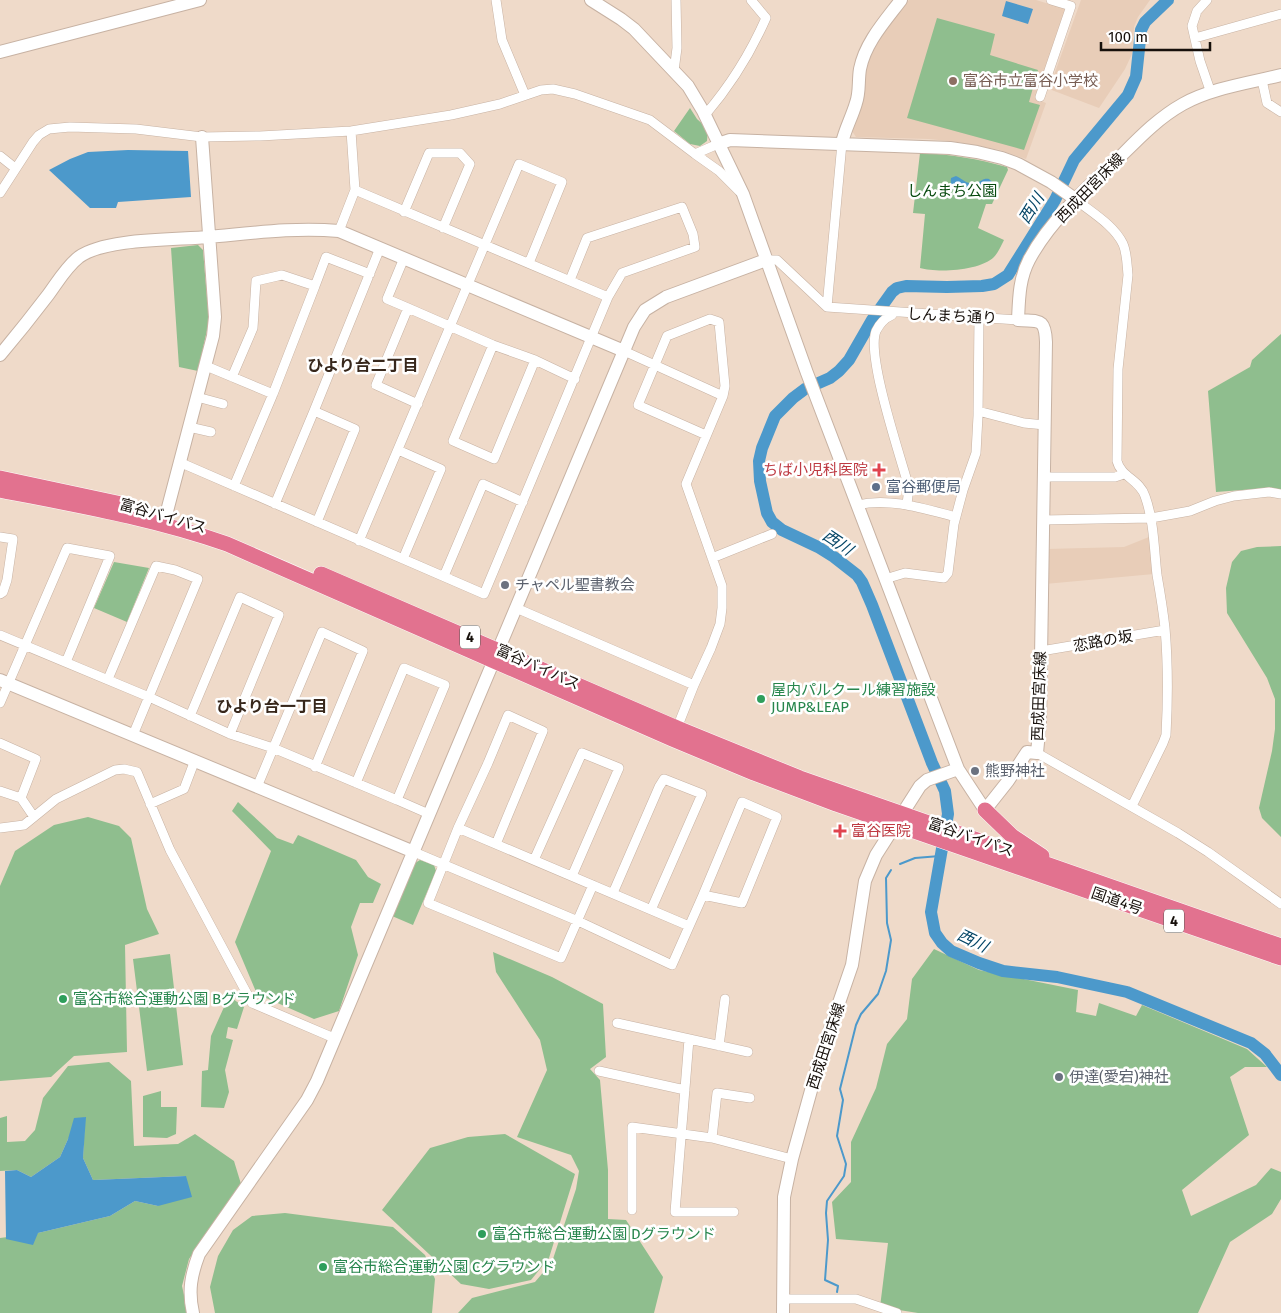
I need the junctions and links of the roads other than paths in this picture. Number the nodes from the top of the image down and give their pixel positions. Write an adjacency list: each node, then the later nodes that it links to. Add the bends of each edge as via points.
1 (200, 0): 11 (street)
2 (496, 0): 16 (street, via 502,40)
3 (591, 0): 12 (street, via 634,30)
4 (676, 0): 12 (street)
5 (751, 0): 19 (street, via 766,18 754,45)
6 (900, 0): 22 (street, via 864,53 856,103)
7 (1051, 0): 17 (street, via 1071,6)
8 (1207, 0): 10 (street, via 1197,10 1192,26)
9 (1281, 14): 10 (street)
10 (1195, 38): 15 (street)
11 (0, 52)
12 (674, 71): 19 (street, via 688,86)
13 (1281, 75): 14 (street, 西成田宮床線)
14 (1262, 80): 15 (street, 西成田宮床線); 18 (street, via 1267,103)
15 (1211, 93): 30 (street, 西成田宮床線, via 1184,103 1152,126)
16 (525, 95): 20 (street, via 451,115); 24 (street, via 553,89 650,120)
17 (1040, 96)
18 (1281, 112)
19 (705, 115): 23 (street)
20 (351, 131): 21 (street); 27 (street)
21 (202, 137): 26 (street, via 136,129 49,129 39,135); 34 (street)
22 (842, 143): 23 (street, via 730,140); 30 (street, via 977,152 1018,164); 45 (street)
23 (718, 144): 24 (street); 29 (street)
24 (695, 154): 29 (street, via 719,171)
25 (0, 156): 26 (street)
26 (15, 168): 28 (street)
27 (355, 190): 31 (street); 33 (street)
28 (0, 193)
29 (742, 194): 38 (street)
30 (1071, 197): 49 (street, 西成田宮床線, via 1029,261 1019,292); 73 (street, via 1117,235 1124,246 1127,261 1117,399 1117,461)
31 (404, 212): 32 (street); 32 (street, via 429,153 460,153 470,164)
32 (442, 228): 35 (street)
33 (339, 231): 34 (street, via 296,229); 36 (street)
34 (210, 237): 54 (street, via 88,250 64,272); 57 (street, via 215,317)
35 (485, 244): 39 (street); 39 (street, via 519,164 562,182); 42 (street)
36 (380, 248): 37 (street); 40 (street)
37 (404, 258): 42 (street); 46 (street, via 387,299)
38 (766, 260): 45 (street, via 777,260); 53 (street, via 652,304 637,322); 82 (street)
39 (529, 263): 41 (street)
40 (370, 274): 43 (street, via 326,257); 65 (street)
41 (570, 280): 44 (street); 44 (street, via 587,238 682,207 695,247 622,274)
42 (467, 284): 50 (street); 51 (street)
43 (315, 286): 58 (street, via 282,275 256,281 253,328); 60 (street)
44 (608, 297): 51 (street)
45 (827, 307): 47 (street, しんまち通り)
46 (408, 308): 50 (street); 64 (street, via 376,385)
47 (890, 312): 48 (street, しんまち通り); 81 (street, via 892,315 884,319 876,332 875,346 878,379 909,488)
48 (979, 317): 49 (street, しんまち通り); 66 (street)
49 (1018, 320): 67 (street, 西成田宮床線, via 1038,322 1045,328)
50 (450, 325): 52 (street); 64 (street)
51 (592, 337): 53 (street); 59 (street)
52 (493, 345): 55 (street); 55 (street, via 453,441 494,459)
53 (624, 351): 56 (street); 96 (street)
54 (0, 355)
55 (535, 360): 59 (street)
56 (655, 365): 61 (street); 61 (street, via 667,336 710,319 719,322 725,386); 70 (street, via 638,404)
57 (206, 366): 58 (street); 62 (street)
58 (232, 377): 60 (street)
59 (575, 379): 79 (street)
60 (273, 394): 76 (street)
61 (722, 396): 70 (street)
62 (197, 397): 63 (street); 68 (street)
63 (223, 404)
64 (418, 404): 71 (street)
65 (314, 411): 80 (street); 87 (street, via 356,429)
66 (978, 411): 67 (street); 84 (street, via 976,453)
67 (1045, 425): 74 (street, 西成田宮床線)
68 (189, 427): 69 (street); 72 (street)
69 (211, 432)
70 (706, 435): 91 (street, via 686,484)
71 (398, 450): 90 (street); 92 (street, via 441,468)
72 (179, 462): 76 (street); 83 (street)
73 (1124, 474): 74 (street, via 1115,477); 85 (street, via 1143,490)
74 (1044, 477): 86 (street, 西成田宮床線)
75 (0, 478): 83 (highway, 富谷バイパス / 4)
76 (234, 486): 80 (street)
77 (0, 490): 101 (highway, 富谷バイパス / 4, via 192,532)
78 (1281, 494): 85 (street, via 1269,492 1234,496 1190,511)
79 (523, 502): 93 (street, via 484,594); 93 (street, via 483,484)
80 (275, 504): 87 (street)
81 (907, 504): 82 (street); 84 (street)
82 (857, 505): 94 (street)
83 (166, 515): 101 (highway, 富谷バイパス / 4, via 254,546)
84 (956, 517): 94 (street, via 948,573 944,578 905,573)
85 (1151, 518): 86 (street); 97 (street)
86 (1043, 520): 100 (street, 西成田宮床線)
87 (317, 522): 90 (street)
88 (772, 534): 91 (street)
89 (0, 537): 95 (street, via 13,539 7,580)
90 (359, 541): 92 (street)
91 (712, 558): 105 (street, via 722,586 720,624)
92 (403, 559): 93 (street)
93 (444, 576)
94 (885, 579): 117 (street)
95 (0, 594)
96 (516, 608): 101 (street); 105 (street)
97 (1165, 630): 100 (street, 恋路の坂); 124 (street, via 1166,734)
98 (0, 635): 99 (street)
99 (26, 644): 102 (street); 102 (street, via 67,548 110,556); 104 (street)
100 (1041, 651): 114 (street, 西成田宮床線)
101 (496, 656): 109 (highway, 富谷バイパス / 4); 126 (street); 128 (highway, 富谷バイパス / 4, via 754,773)
102 (66, 662): 103 (street)
103 (108, 679): 106 (street); 106 (street, via 156,566 198,579)
104 (4, 681): 107 (street); 111 (street)
105 (694, 685): 109 (street)
106 (149, 697): 108 (street); 111 (street)
107 (0, 703)
108 (190, 716): 110 (street); 110 (street, via 240,596 278,615)
109 (677, 728): 128 (highway, 富谷バイパス / 4)
110 (230, 734): 113 (street)
111 (133, 735): 115 (street)
112 (0, 744): 121 (street, via 36,759)
113 (273, 748): 116 (street); 116 (street, via 322,632 363,651); 119 (street)
114 (1037, 753): 124 (street); 125 (street, 西成田宮床線, via 1027,752)
115 (195, 760): 119 (street); 123 (street, via 184,789)
116 (315, 767): 118 (street)
117 (954, 770): 125 (street); 128 (street, 西成田宮床線, via 927,780)
118 (356, 783): 122 (street); 122 (street, via 404,668 412,671 445,685)
119 (257, 787): 132 (street)
120 (0, 790): 121 (street)
121 (21, 798): 127 (street)
122 (397, 800): 126 (street)
123 (150, 804): 127 (street, via 137,772 124,769 115,770 56,799); 148 (street, via 170,850 252,1003)
124 (1132, 806): 140 (street, via 1208,852)
125 (986, 810): 136 (highway, via 1012,836)
126 (429, 814): 132 (street)
127 (34, 816): 129 (street, via 24,825)
128 (898, 819): 136 (highway, 富谷バイパス / 4); 157 (street, 西成田宮床線, via 876,855 866,881 852,965 820,1058)
129 (0, 828)
130 (458, 828): 131 (street); 131 (street, via 508,715 543,731); 134 (street)
131 (496, 844): 133 (street)
132 (414, 852): 134 (street); 148 (street)
133 (534, 860): 135 (street); 135 (street, via 582,753 619,768)
134 (443, 866): 142 (street); 142 (street, via 428,903 543,951 561,958)
135 (572, 876): 137 (street)
136 (1069, 879): 144 (highway, 国道4号 / 4); 145 (highway, 国道4号 / 4)
137 (593, 885): 138 (street); 142 (street)
138 (613, 894): 141 (street); 141 (street, via 659,786 664,779 683,785 702,794)
139 (703, 895): 139 (street, via 742,902 777,817 742,802); 143 (street)
140 (1281, 904)
141 (651, 910): 143 (street)
142 (578, 921): 143 (street, via 672,964)
143 (689, 926)
144 (1281, 946)
145 (1281, 958)
146 (725, 998): 150 (street)
147 (617, 1024): 149 (street)
148 (334, 1038): 161 (street, via 307,1100 200,1254 190,1284)
149 (689, 1039): 150 (street); 153 (street)
150 (719, 1046): 151 (street)
151 (748, 1052)
152 (599, 1071): 153 (street)
153 (685, 1090): 155 (street)
154 (750, 1098): 156 (street, via 717,1093)
155 (682, 1134): 156 (street); 158 (street, via 632,1127); 159 (street, via 675,1212)
156 (712, 1138): 157 (street)
157 (792, 1159): 160 (street, 西成田宮床線, via 784,1197)
158 (632, 1210)
159 (734, 1212)
160 (784, 1298): 162 (street, 西成田宮床線); 163 (street, via 856,1299)
161 (193, 1313)
162 (783, 1313)
163 (897, 1313)

